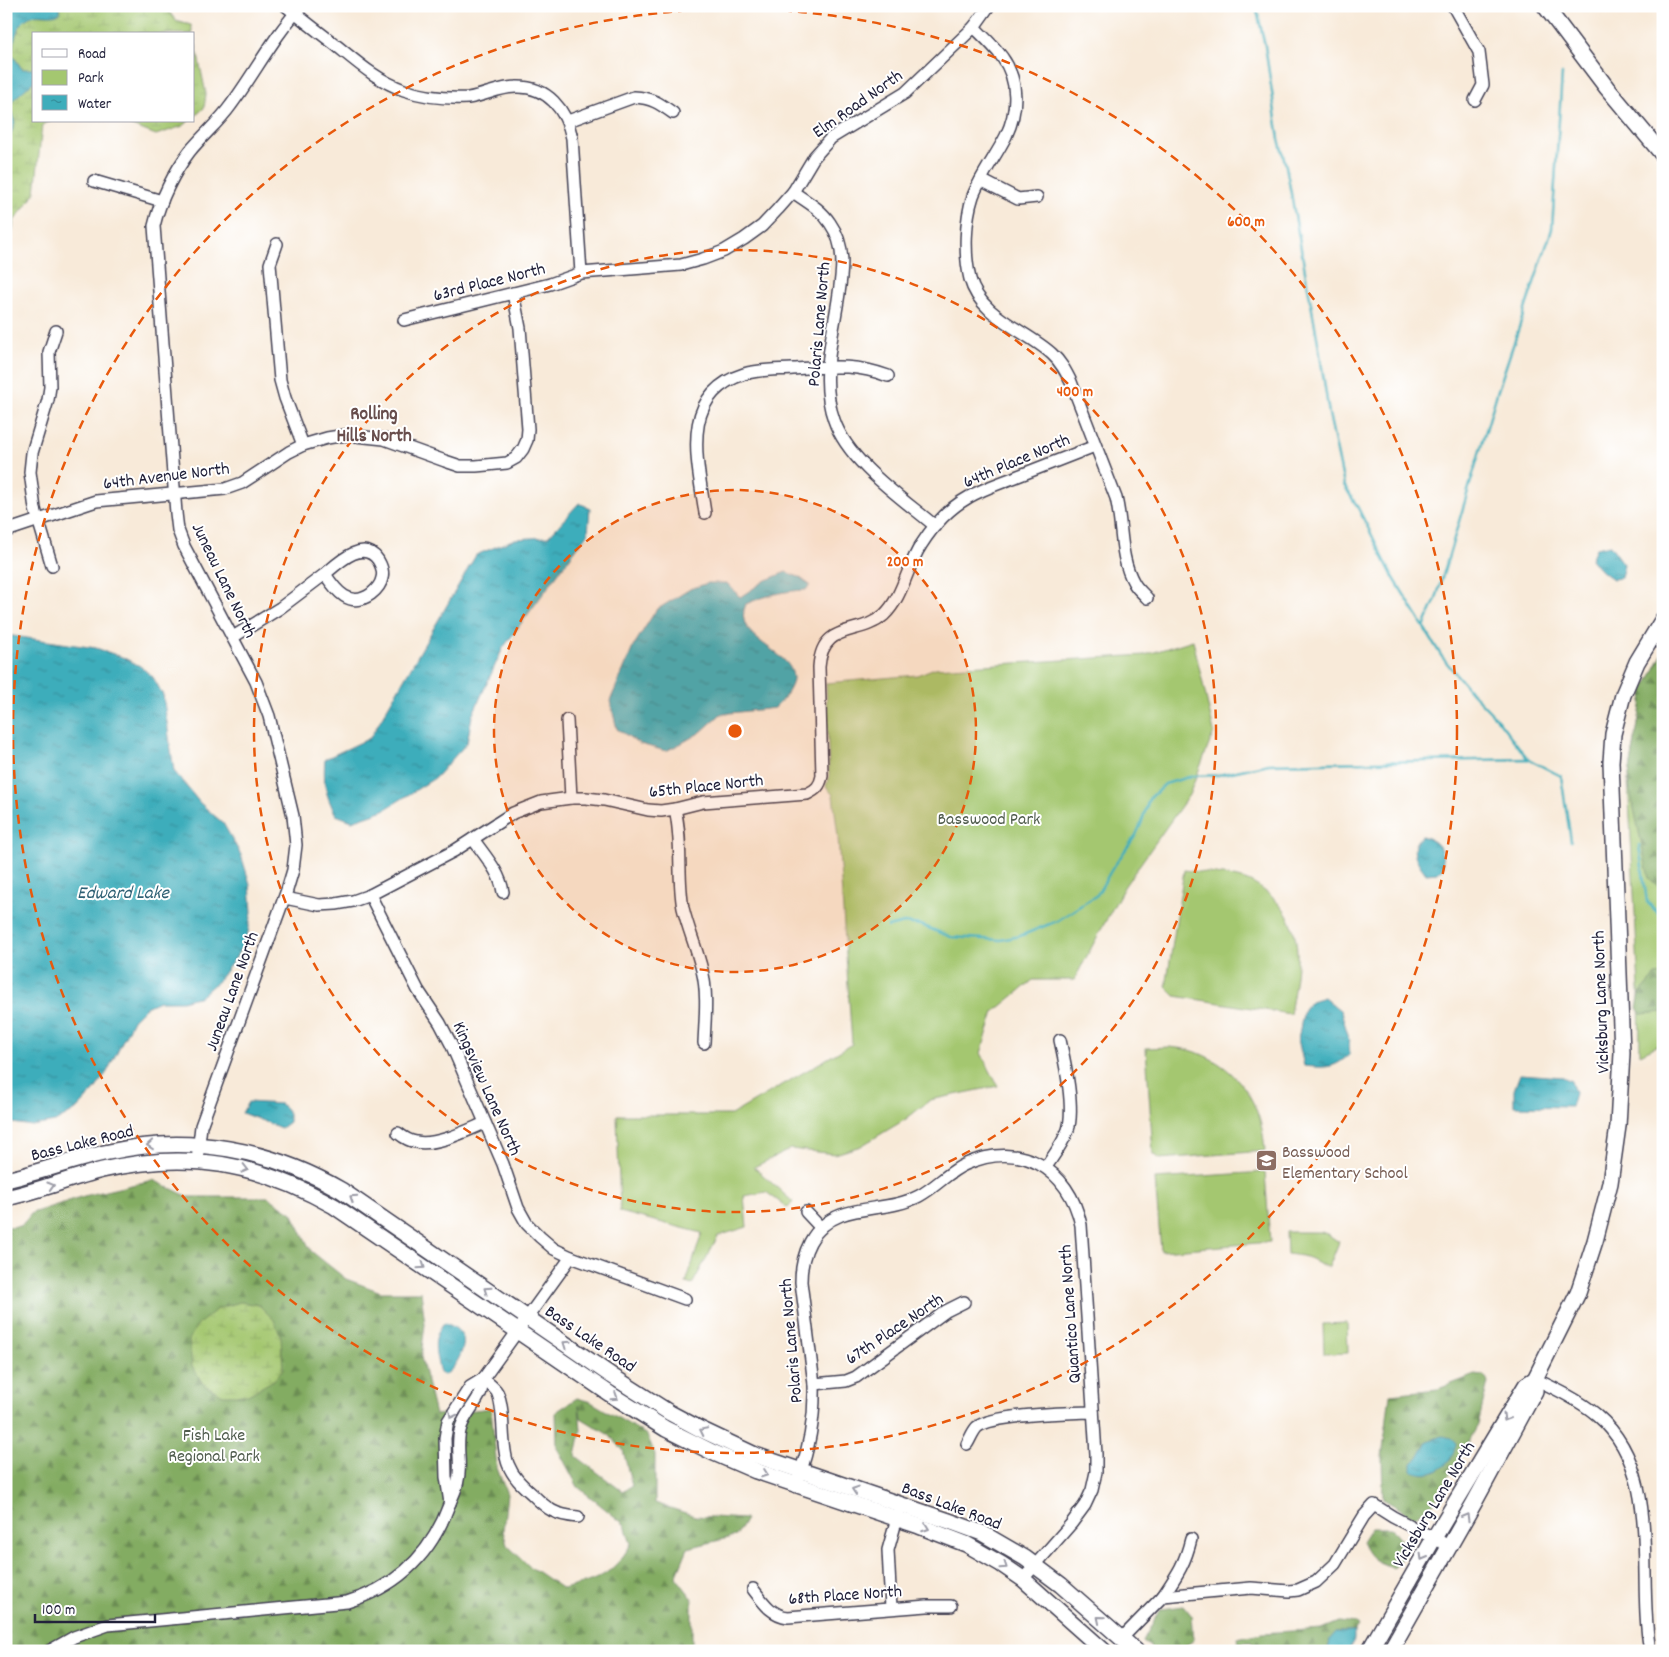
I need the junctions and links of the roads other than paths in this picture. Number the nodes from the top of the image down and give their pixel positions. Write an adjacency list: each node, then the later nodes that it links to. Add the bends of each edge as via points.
1 (989, 6): 5 (street, Elm Road North)
2 (1453, 6): 6 (street, via 1479,52 1483,85)
3 (1545, 6): 9 (main road)
4 (295, 9): 8 (street, via 364,68 403,89 425,96 469,98 515,86 528,88 553,100); 14 (street, Juneau Lane North, via 230,108 191,150)
5 (974, 27): 10 (street, via 1003,58 1013,80 1015,98 1009,128); 12 (street, Elm Road North, via 905,93 831,138 814,156)
6 (1475, 100)
7 (673, 113): 8 (street, via 656,101 634,97)
8 (568, 121): 16 (street, via 572,138)
9 (1663, 155)
10 (981, 180): 13 (street, via 1018,199); 23 (street, via 967,227 968,266 976,293 985,305 1042,345 1064,367)
11 (94, 181): 14 (street)
12 (793, 192): 16 (street, Elm Road North, via 762,226 724,251 703,260 681,265); 20 (street, Polaris Lane North, via 824,216 836,232 842,252 842,273)
13 (1037, 197)
14 (162, 201): 24 (street, Juneau Lane North, via 156,216 154,236)
15 (277, 244): 22 (street, via 270,264 280,380)
16 (581, 273): 17 (street, 63rd Place North)
17 (513, 293): 18 (street, 63rd Place North); 22 (street, 64th Avenue North, via 520,328 528,429 523,450 516,458 497,465 460,466 393,442 365,436 346,435)
18 (404, 320)
19 (56, 331): 26 (street, via 49,352 48,400 32,453 30,472)
20 (828, 367): 21 (street, via 850,366); 25 (street, via 756,371 732,379 711,396 698,422 696,436); 27 (street, Polaris Lane North, via 829,402 841,438 865,467)
21 (888, 376)
22 (303, 445): 24 (street, 64th Avenue North, via 242,483 225,489)
23 (1096, 446): 27 (street, 64th Place North, via 968,497); 31 (street, via 1116,498 1123,552 1130,574 1134,585)
24 (174, 494): 26 (street, 64th Avenue North, via 96,501); 34 (street, Juneau Lane North, via 178,530 184,546)
25 (705, 513)
26 (38, 520): 28 (street, 64th Avenue North); 29 (street)
27 (935, 526): 33 (street, 64th Place North, via 914,557 891,606 884,614)
28 (6, 531)
29 (52, 566)
30 (325, 574): 30 (street, via 341,594 354,600 373,593 383,574 379,561 365,551 351,554); 34 (street, via 280,608)
31 (1147, 598)
32 (1663, 619): 59 (main road, Vicksburg Lane North, via 1637,662 1623,695 1611,762 1622,1068 1610,1183 1578,1293)
33 (864, 625): 37 (street, 65th Place North, via 828,640 819,658 822,776 818,788 807,794 703,802)
34 (233, 636): 41 (street, Juneau Lane North, via 264,699 293,816 296,845)
35 (567, 720): 36 (street)
36 (571, 798): 37 (street, 65th Place North, via 604,800 648,810); 38 (street, 65th Place North, via 528,807)
37 (675, 809): 43 (street, via 680,831 684,908 704,980)
38 (473, 839): 39 (street, via 498,875); 40 (street, 65th Place North)
39 (503, 892)
40 (370, 895): 41 (street, 65th Place North, via 353,901 319,905); 44 (street, Kingsview Lane North, via 418,990 451,1044)
41 (285, 898): 46 (street, Juneau Lane North, via 201,1126)
42 (1060, 1040): 48 (street, via 1070,1117 1063,1141)
43 (704, 1043)
44 (485, 1123): 45 (street, via 430,1142 417,1142); 53 (street, Kingsview Lane North, via 527,1224 554,1248)
45 (398, 1133)
46 (198, 1144): 47 (street, Juneau Lane North); 49 (main road, Bass Lake Road, one-way to 49, via 126,1148); 56 (main road, Bass Lake Road, one-way to 46, via 320,1178 244,1151)
47 (197, 1161): 50 (main road, Bass Lake Road, one-way to 47, via 120,1166); 57 (main road, Bass Lake Road, one-way to 57, via 272,1176 319,1197)
48 (1046, 1168): 52 (street, Quantico Lane North, via 1012,1155 979,1158 918,1197 842,1215); 61 (street, Quantico Lane North, via 1058,1176 1073,1198 1081,1224)
49 (6, 1180)
50 (6, 1198)
51 (806, 1212): 52 (street)
52 (821, 1228): 60 (street, Polaris Lane North, via 805,1252 801,1267)
53 (571, 1257): 54 (street); 56 (street)
54 (685, 1299)
55 (964, 1302): 60 (street, 67th Place North, via 946,1311 856,1377)
56 (528, 1317): 57 (street); 63 (main road, Bass Lake Road, one-way to 56, via 670,1413)
57 (517, 1330): 58 (street); 63 (main road, Bass Lake Road, one-way to 63, via 666,1429 733,1462)
58 (483, 1379): 65 (street, via 497,1392 506,1458 518,1481 547,1509 563,1516); 77 (street, via 481,1392 460,1428 459,1479 433,1539 407,1571 382,1588 331,1604 108,1625 74,1637)
59 (1534, 1379): 66 (main road, Vicksburg Lane North, one-way to 66, via 1526,1385); 68 (main road, Vicksburg Lane North, one-way to 59, via 1535,1391); 83 (street, via 1598,1416 1625,1448 1632,1462 1641,1498)
60 (814, 1384): 63 (street, Polaris Lane North, via 810,1441)
61 (1093, 1412): 62 (street, via 992,1420 976,1428); 69 (street, Quantico Lane North, via 1096,1472 1092,1490 1078,1514)
62 (967, 1444)
63 (799, 1478): 64 (main road, Bass Lake Road)
64 (899, 1512): 69 (main road, Bass Lake Road, via 982,1533); 70 (main road, Bass Lake Road, one-way to 70, via 966,1544); 74 (street, via 888,1550)
65 (578, 1517)
66 (1434, 1538): 68 (street); 72 (street, via 1374,1505 1335,1564 1316,1582 1298,1590 1251,1588); 81 (main road, Vicksburg Lane North, one-way to 81)
67 (1191, 1539): 72 (street, via 1186,1558)
68 (1449, 1546): 82 (main road, Vicksburg Lane North)
69 (1035, 1565): 70 (street, Quantico Lane North); 76 (main road, Bass Lake Road, one-way to 69)
70 (1023, 1579): 75 (main road, Bass Lake Road)
71 (753, 1590): 74 (street, 68th Place North, via 769,1609 788,1617)
72 (1163, 1596): 76 (street)
73 (951, 1606): 74 (street, 68th Place North)
74 (891, 1608)
75 (1070, 1620): 76 (main road, via 1113,1642); 78 (main road); 79 (main road, Bass Lake Road)
76 (1122, 1638): 80 (main road, Bass Lake Road)
77 (49, 1651)
78 (1085, 1651)
79 (1104, 1651)
80 (1136, 1651)
81 (1369, 1651)
82 (1390, 1651)
83 (1650, 1651)

